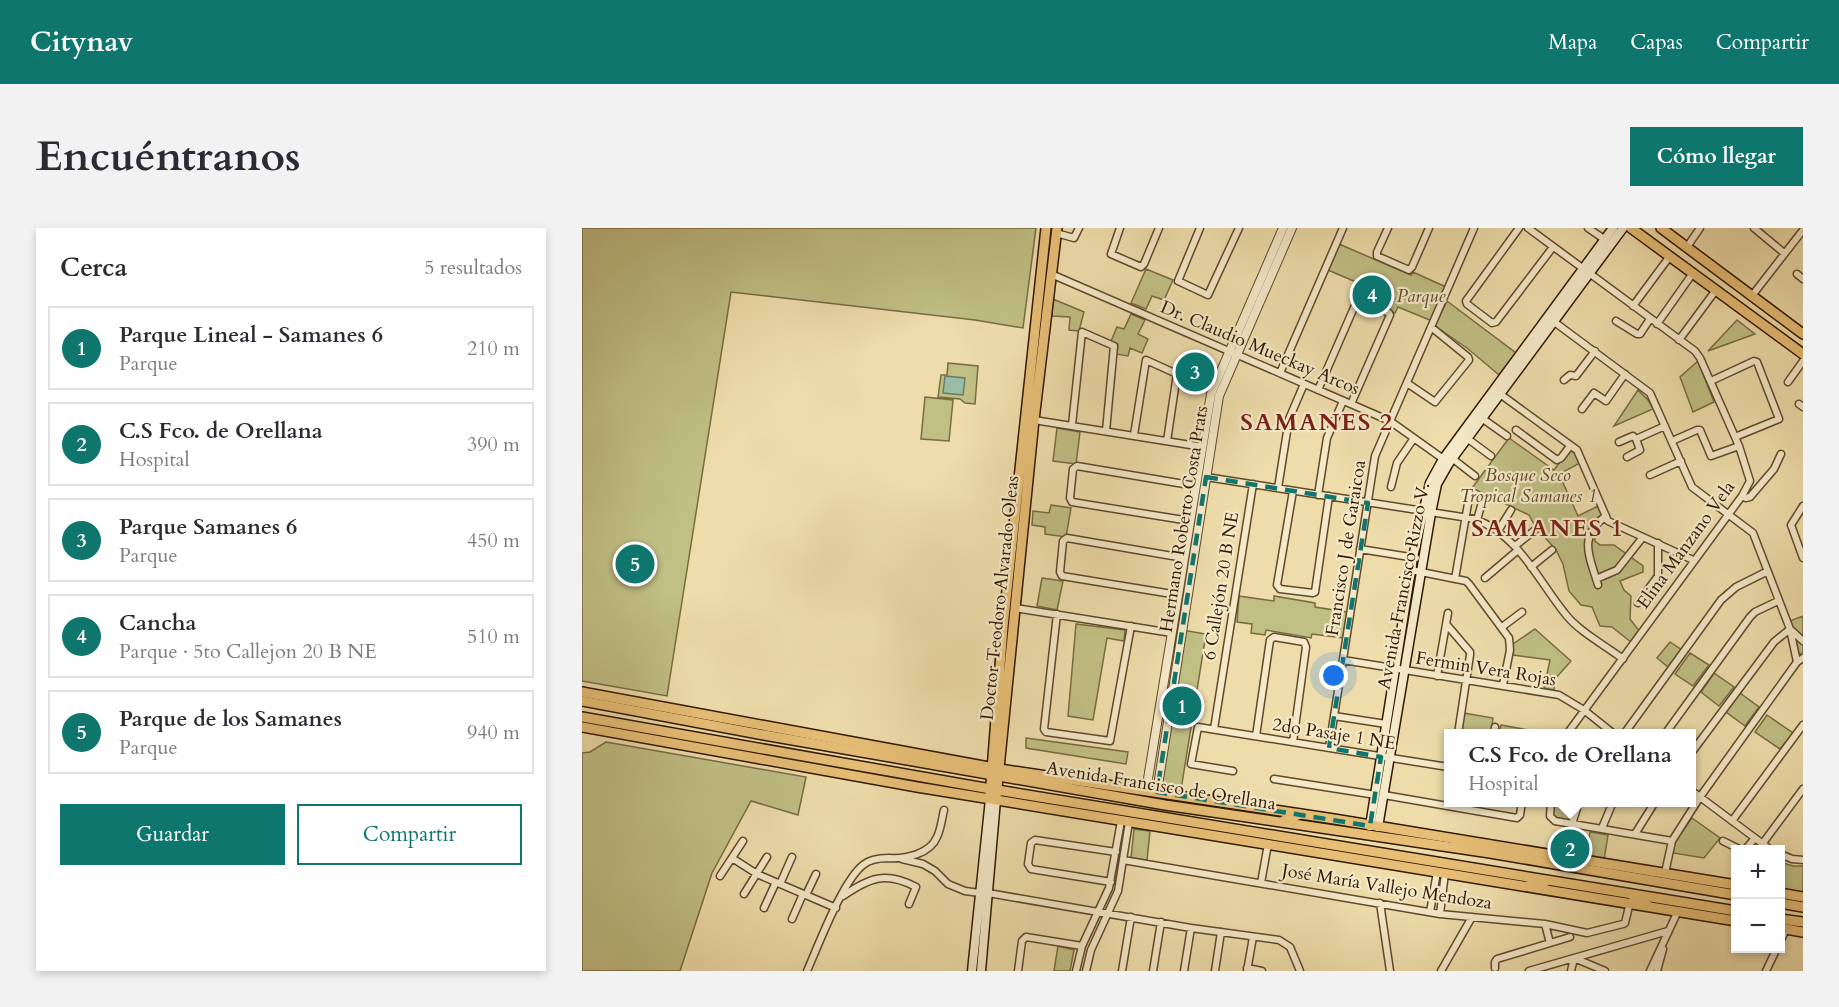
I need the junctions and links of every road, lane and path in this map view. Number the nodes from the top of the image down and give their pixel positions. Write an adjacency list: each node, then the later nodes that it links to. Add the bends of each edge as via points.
1 (1046, 228): 164 (main road, Doctor Teodoro Alvarado Oleas, via 1005,605)
2 (1079, 228): 22 (street, via 1074,238)
3 (1120, 228): 4 (street, via 1111,254 1141,267)
4 (1159, 228)
5 (1200, 228): 6 (street, via 1178,281 1208,295)
6 (1239, 228)
7 (1283, 228): 43 (street, Hermano Roberto Costa Prats)
8 (1292, 228): 43 (street, Hermano Roberto Costa Prats)
9 (1342, 228): 46 (street)
10 (1388, 228): 11 (street, via 1377,252 1379,258 1407,270 1412,267)
11 (1429, 228)
12 (1474, 228): 39 (street, Francisco J de Garaicoa)
13 (1519, 228): 25 (street, via 1466,303 1492,322 1496,322)
14 (1528, 228): 25 (street, Elina Manzano Vela)
15 (1588, 228): 24 (street)
16 (1613, 228): 24 (main road, Avenida Francisco Rizzo V.)
17 (1623, 228): 29 (main road, Avenida Francisco Rizzo V.)
18 (1631, 228): 28 (main road)
19 (1661, 228): 26 (main road)
20 (1701, 228): 26 (street)
21 (1754, 228): 27 (street)
22 (1056, 230): 31 (main road, Doctor Teodoro Alvarado Oleas)
23 (1803, 230): 27 (street)
24 (1604, 239): 29 (main road, Avenida Francisco Rizzo V.)
25 (1553, 247): 29 (street, Elina Manzano Vela)
26 (1687, 247): 33 (main road)
27 (1784, 253): 33 (street)
28 (1670, 256): 30 (main road); 34 (street)
29 (1586, 271): 34 (street, Elina Manzano Vela); 36 (main road, Avenida Francisco Rizzo V.); 80 (main road, Avenida Francisco Rizzo V.)
30 (1693, 273): 32 (main road); 38 (street)
31 (1051, 274): 43 (street, Dr. Claudio Mueckay Arcos); 59 (main road, Doctor Teodoro Alvarado Oleas)
32 (1716, 290): 41 (street); 44 (main road)
33 (1752, 297): 40 (main road)
34 (1633, 306): 35 (street, Elina Manzano Vela)
35 (1650, 319): 37 (street, via 1640,334); 38 (street, Elina Manzano Vela)
36 (1553, 321): 42 (street); 54 (main road, Avenida Francisco Rizzo V.)
37 (1616, 321)
38 (1657, 324): 41 (street, Elina Manzano Vela)
39 (1431, 327): 51 (street, Francisco J de Garaicoa); 51 (street, via 1469,360 1435,402)
40 (1803, 334)
41 (1679, 340): 49 (street, Elina Manzano Vela, via 1700,358)
42 (1595, 351): 47 (street); 48 (street, via 1576,376)
43 (1233, 353): 46 (street, Dr. Claudio Mueckay Arcos); 76 (street, Hermano Roberto Costa Prats, via 1212,390); 84 (street, Hermano Roberto Costa Prats, via 1219,396)
44 (1803, 354)
45 (1803, 362): 50 (street)
46 (1280, 373): 52 (street, Dr. Claudio Mueckay Arcos)
47 (1625, 374): 57 (street, via 1606,401 1594,393); 62 (street, via 1650,393)
48 (1564, 380)
49 (1711, 381): 67 (street, Elina Manzano Vela); 67 (street, via 1757,362 1779,419)
50 (1788, 382)
51 (1407, 383): 60 (street, Francisco J de Garaicoa)
52 (1304, 384): 53 (street, Dr. Claudio Mueckay Arcos); 88 (street, via 1289,419)
53 (1318, 390): 55 (street, Dr. Claudio Mueckay Arcos); 56 (street, via 1360,300 1390,317)
54 (1500, 394): 58 (main road, Avenida Francisco Rizzo V.); 74 (street)
55 (1343, 400): 56 (street, Dr. Claudio Mueckay Arcos); 91 (street, via 1327,438)
56 (1351, 404): 60 (street, Dr. Claudio Mueckay Arcos)
57 (1582, 409)
58 (1483, 419): 66 (street); 69 (main road, Avenida Francisco Rizzo V.)
59 (1034, 420): 61 (street); 124 (main road, Doctor Teodoro Alvarado Oleas)
60 (1390, 421): 68 (street, Dr. Claudio Mueckay Arcos); 94 (street, Francisco J de Garaicoa, via 1375,456)
61 (1072, 425): 64 (street); 64 (street, via 1082,332 1114,346)
62 (1665, 426): 70 (street); 72 (street)
63 (1516, 430): 74 (street, via 1557,460)
64 (1106, 431): 65 (street)
65 (1134, 435): 71 (street); 71 (street, via 1146,360 1177,374)
66 (1507, 436)
67 (1736, 437): 75 (street, Elina Manzano Vela)
68 (1414, 438): 80 (street, Dr. Claudio Mueckay Arcos); 87 (street, via 1397,463)
69 (1468, 439): 78 (street); 80 (main road, Avenida Francisco Rizzo V.)
70 (1636, 439): 73 (street, via 1633,436); 79 (street, via 1640,450)
71 (1167, 441): 76 (street)
72 (1672, 441): 75 (street, via 1700,430 1711,456); 81 (street)
73 (1619, 442)
74 (1570, 446): 100 (street, via 1579,453)
75 (1739, 446): 93 (street, Elina Manzano Vela, via 1750,481)
76 (1203, 447): 86 (street, Hermano Roberto Costa Prats)
77 (1781, 454): 93 (street, via 1774,469 1750,497)
78 (1491, 456)
79 (1627, 457)
80 (1449, 460): 83 (street, Dr. Claudio Mueckay Arcos); 98 (main road, Avenida Francisco Rizzo V., via 1430,483)
81 (1681, 461): 82 (street); 99 (street, via 1692,488)
82 (1650, 475)
83 (1475, 476)
84 (1206, 477): 85 (street); 107 (street, Hermano Roberto Costa Prats)
85 (1253, 484): 88 (street); 151 (street, 6 Callejón 20 B NE)
86 (1197, 486): 103 (street, Hermano Roberto Costa Prats); 103 (street, via 1077,466 1073,469 1072,502)
87 (1391, 487)
88 (1278, 488): 89 (street)
89 (1293, 491): 91 (street); 92 (street, via 1278,588 1312,593)
90 (1470, 492): 101 (street)
91 (1318, 495): 92 (street)
92 (1329, 496): 94 (street)
93 (1742, 496): 99 (street, Elina Manzano Vela)
94 (1368, 502): 98 (street); 110 (street, Francisco J de Garaicoa)
95 (1482, 502): 102 (street)
96 (1803, 506): 114 (street, via 1791,525)
97 (1511, 510): 105 (street)
98 (1427, 512): 101 (street); 113 (main road, Avenida Francisco Rizzo V.)
99 (1728, 514): 115 (street, Elina Manzano Vela); 118 (street, via 1753,533)
100 (1606, 516): 106 (street, via 1608,521); 106 (street, via 1588,538 1597,582 1617,570)
101 (1464, 518): 102 (street); 120 (street)
102 (1477, 520): 105 (street)
103 (1191, 521): 107 (street, Hermano Roberto Costa Prats)
104 (1535, 530): 109 (street)
105 (1498, 531): 109 (street)
106 (1643, 537): 108 (street)
107 (1192, 542): 112 (street, Hermano Roberto Costa Prats); 142 (street, Hermano Roberto Costa Prats)
108 (1658, 543): 115 (street); 123 (street, via 1658,576)
109 (1517, 548): 116 (street); 119 (street)
110 (1360, 549): 113 (street); 135 (street, Francisco J de Garaicoa)
111 (1552, 550): 116 (street)
112 (1184, 558): 121 (street, Hermano Roberto Costa Prats); 121 (street, via 1067,538 1063,541 1062,576)
113 (1418, 558): 117 (main road, Avenida Francisco Rizzo V.)
114 (1803, 558)
115 (1693, 560): 134 (street, Elina Manzano Vela)
116 (1531, 567): 134 (street, via 1568,617)
117 (1416, 571): 120 (street); 137 (main road, Avenida Francisco Rizzo V.)
118 (1766, 572): 122 (street); 155 (street, via 1736,587 1721,600)
119 (1485, 578)
120 (1455, 579): 130 (street, via 1469,584)
121 (1178, 595): 132 (street, Hermano Roberto Costa Prats)
122 (1778, 601): 131 (street); 156 (street, via 1750,617)
123 (1638, 603)
124 (1015, 608): 127 (street); 164 (main road, Doctor Teodoro Alvarado Oleas)
125 (1522, 612): 130 (street)
126 (1448, 613): 128 (street)
127 (1057, 614): 129 (street); 129 (street, via 1046,732 1110,741)
128 (1447, 625): 138 (street); 139 (street, via 1470,652)
129 (1131, 626): 132 (street)
130 (1502, 627): 140 (street, via 1510,643)
131 (1790, 629): 133 (street); 136 (street); 159 (street, via 1774,642)
132 (1172, 633): 141 (street, Hermano Roberto Costa Prats)
133 (1803, 641)
134 (1623, 659): 145 (street, Elina Manzano Vela)
135 (1343, 660): 137 (street, Fermin Vera Rojas); 146 (street, Francisco J de Garaicoa)
136 (1800, 660): 172 (street)
137 (1400, 670): 138 (street, Fermin Vera Rojas); 148 (main road, Avenida Francisco Rizzo V.); 161 (main road, Avenida Francisco Rizzo V.)
138 (1437, 676): 139 (street, Fermin Vera Rojas)
139 (1465, 680): 140 (street, Fermin Vera Rojas); 152 (street)
140 (1503, 685): 145 (street, Fermin Vera Rojas, via 1559,695)
141 (1162, 689): 142 (street); 167 (street, Hermano Roberto Costa Prats)
142 (1172, 691): 168 (street, Hermano Roberto Costa Prats)
143 (582, 692): 164 (main road, Avenida Francisco de Orellana)
144 (582, 701): 164 (main road, Avenida Francisco de Orellana)
145 (1584, 710): 153 (street, Elina Manzano Vela); 154 (street, Fermin Vera Rojas)
146 (1334, 716): 148 (street); 160 (street, Francisco J de Garaicoa)
147 (582, 717): 169 (main road, Avenida Francisco de Orellana)
148 (1386, 724): 161 (main road, Avenida Francisco Rizzo V.)
149 (1803, 725): 185 (street)
150 (582, 727): 169 (main road, Avenida Francisco de Orellana)
151 (1214, 729): 157 (street, 2do Pasaje 1 NE); 163 (street, via 1198,727 1191,764)
152 (1459, 729)
153 (1571, 729)
154 (1608, 729)
155 (1628, 729)
156 (1669, 729)
157 (1256, 736): 158 (street, 2do Pasaje 1 NE); 158 (street, via 1272,638 1306,644)
158 (1293, 742): 160 (street, 2do Pasaje 1 NE)
159 (1696, 747)
160 (1329, 748): 161 (street, 2do Pasaje 1 NE)
161 (1385, 757): 162 (street, 2do Pasaje 1 NE); 171 (main road, Avenida Francisco Rizzo V.)
162 (1444, 766)
163 (1233, 771)
164 (995, 772): 167 (main road, Avenida Francisco de Orellana); 169 (main road, Doctor Teodoro Alvarado Oleas); 186 (main road, Avenida Francisco de Orellana, via 1165,806)
165 (1274, 779): 171 (street)
166 (1803, 789): 196 (street)
167 (1146, 790): 168 (main road, Avenida Francisco de Orellana)
168 (1157, 792): 183 (main road, Avenida Francisco de Orellana)
169 (993, 794): 184 (main road, Avenida Francisco de Orellana); 215 (main road, Avenida Francisco de Orellana); 221 (main road, Doctor Teodoro Alvarado Oleas)
170 (1696, 794): 172 (street)
171 (1380, 795): 174 (street); 188 (main road, Avenida Francisco Rizzo V.)
172 (1700, 797): 173 (street); 185 (street)
173 (1696, 803)
174 (1444, 806)
175 (1448, 807): 176 (street, via 1517,819)
176 (1521, 807)
177 (1551, 807): 187 (street, via 1550,816 1555,821)
178 (1577, 807): 187 (street)
179 (1611, 807): 189 (street)
180 (1652, 807): 190 (street)
181 (1694, 807): 194 (street)
182 (944, 810): 207 (street, via 937,838 918,854)
183 (1300, 814): 186 (main road); 188 (main road, Avenida Francisco de Orellana)
184 (1125, 821): 197 (main road, Avenida Francisco de Orellana); 201 (street); 208 (street)
185 (1732, 821): 191 (street)
186 (1282, 822): 202 (main road, Avenida Francisco de Orellana)
187 (1572, 824): 189 (street)
188 (1374, 827): 192 (main road, Avenida Francisco de Orellana)
189 (1602, 828): 190 (street)
190 (1635, 834): 194 (street)
191 (1755, 838): 196 (street); 199 (street)
192 (1454, 839): 202 (main road); 211 (main road, Avenida Francisco de Orellana)
193 (743, 841): 206 (street)
194 (1672, 841): 211 (street)
195 (1724, 841): 198 (street)
196 (1763, 843): 200 (street)
197 (1268, 844): 210 (main road, Avenida Francisco de Orellana); 218 (street)
198 (1732, 845)
199 (1749, 845)
200 (1766, 845)
201 (1116, 852): 216 (street); 216 (street, via 1035,840 1031,843 1031,869)
202 (1490, 854): 224 (main road, Avenida Francisco de Orellana)
203 (1785, 856): 209 (street)
204 (767, 857): 212 (street)
205 (792, 857): 217 (street)
206 (732, 858): 212 (street); 214 (street)
207 (902, 859): 221 (street, via 923,864 948,884); 226 (street, via 880,858 865,863 852,876)
208 (1123, 860): 218 (street, José María Vallejo Mendoza); 239 (street, via 1118,891)
209 (1803, 860)
210 (1441, 872): 220 (main road, Avenida Francisco de Orellana); 238 (street); 240 (street)
211 (1665, 873): 219 (main road, Avenida Francisco de Orellana)
212 (757, 874): 217 (street); 222 (street)
213 (816, 874): 223 (street)
214 (720, 876)
215 (1549, 880): 220 (main road); 228 (main road, Avenida Francisco de Orellana)
216 (1111, 882): 237 (street)
217 (778, 883): 223 (street); 233 (street)
218 (1261, 883): 229 (street, José María Vallejo Mendoza)
219 (1731, 884)
220 (1527, 886): 228 (main road, Avenida Francisco de Orellana)
221 (984, 893): 237 (street); 264 (main road, Doctor Teodoro Alvarado Oleas); 265 (main road, Doctor Teodoro Alvarado Oleas)
222 (744, 894)
223 (805, 894): 234 (street); 243 (street)
224 (1731, 894)
225 (1785, 894): 227 (main road)
226 (842, 897): 230 (street, via 866,881 900,879 916,887); 234 (street)
227 (1803, 897)
228 (1630, 898): 235 (main road, Avenida Francisco de Orellana); 236 (main road, via 1648,906); 248 (street, José María Vallejo Mendoza, via 1623,924 1592,933)
229 (1380, 903): 238 (street, José María Vallejo Mendoza); 275 (street)
230 (909, 904)
231 (1785, 904): 232 (main road)
232 (1803, 907)
233 (764, 908)
234 (836, 908): 263 (street)
235 (1731, 910)
236 (1678, 911): 244 (main road); 252 (street)
237 (1099, 912): 239 (street); 257 (street)
238 (1430, 912): 240 (street, José María Vallejo Mendoza)
239 (1107, 914): 241 (street); 268 (street)
240 (1440, 914): 242 (street, José María Vallejo Mendoza)
241 (1131, 917): 246 (street); 269 (street)
242 (1472, 917): 248 (street, José María Vallejo Mendoza); 276 (street)
243 (792, 919)
244 (1731, 920)
245 (1785, 920): 247 (main road)
246 (1161, 922): 249 (street); 270 (street)
247 (1803, 922)
248 (1545, 924): 256 (street)
249 (1191, 928): 251 (street); 271 (street)
250 (1785, 928): 253 (main road)
251 (1221, 932): 254 (street); 272 (street)
252 (1668, 932): 259 (street); 280 (street); 281 (street)
253 (1803, 932)
254 (1252, 937): 261 (street); 274 (street, via 1285,942)
255 (1570, 937): 256 (street)
256 (1550, 943): 260 (street, via 1497,959)
257 (1082, 946): 266 (street, via 1026,937); 267 (street)
258 (1775, 953): 282 (street)
259 (1574, 958): 262 (street); 278 (street); 279 (street)
260 (1496, 968)
261 (1247, 969): 273 (street)
262 (1544, 969): 277 (street)
263 (807, 971)
264 (972, 971)
265 (981, 971)
266 (1018, 971)
267 (1076, 971)
268 (1086, 971)
269 (1122, 971)
270 (1153, 971)
271 (1184, 971)
272 (1215, 971)
273 (1262, 971)
274 (1300, 971)
275 (1390, 971)
276 (1441, 971)
277 (1529, 971)
278 (1571, 971)
279 (1605, 971)
280 (1650, 971)
281 (1657, 971)
282 (1766, 971)

